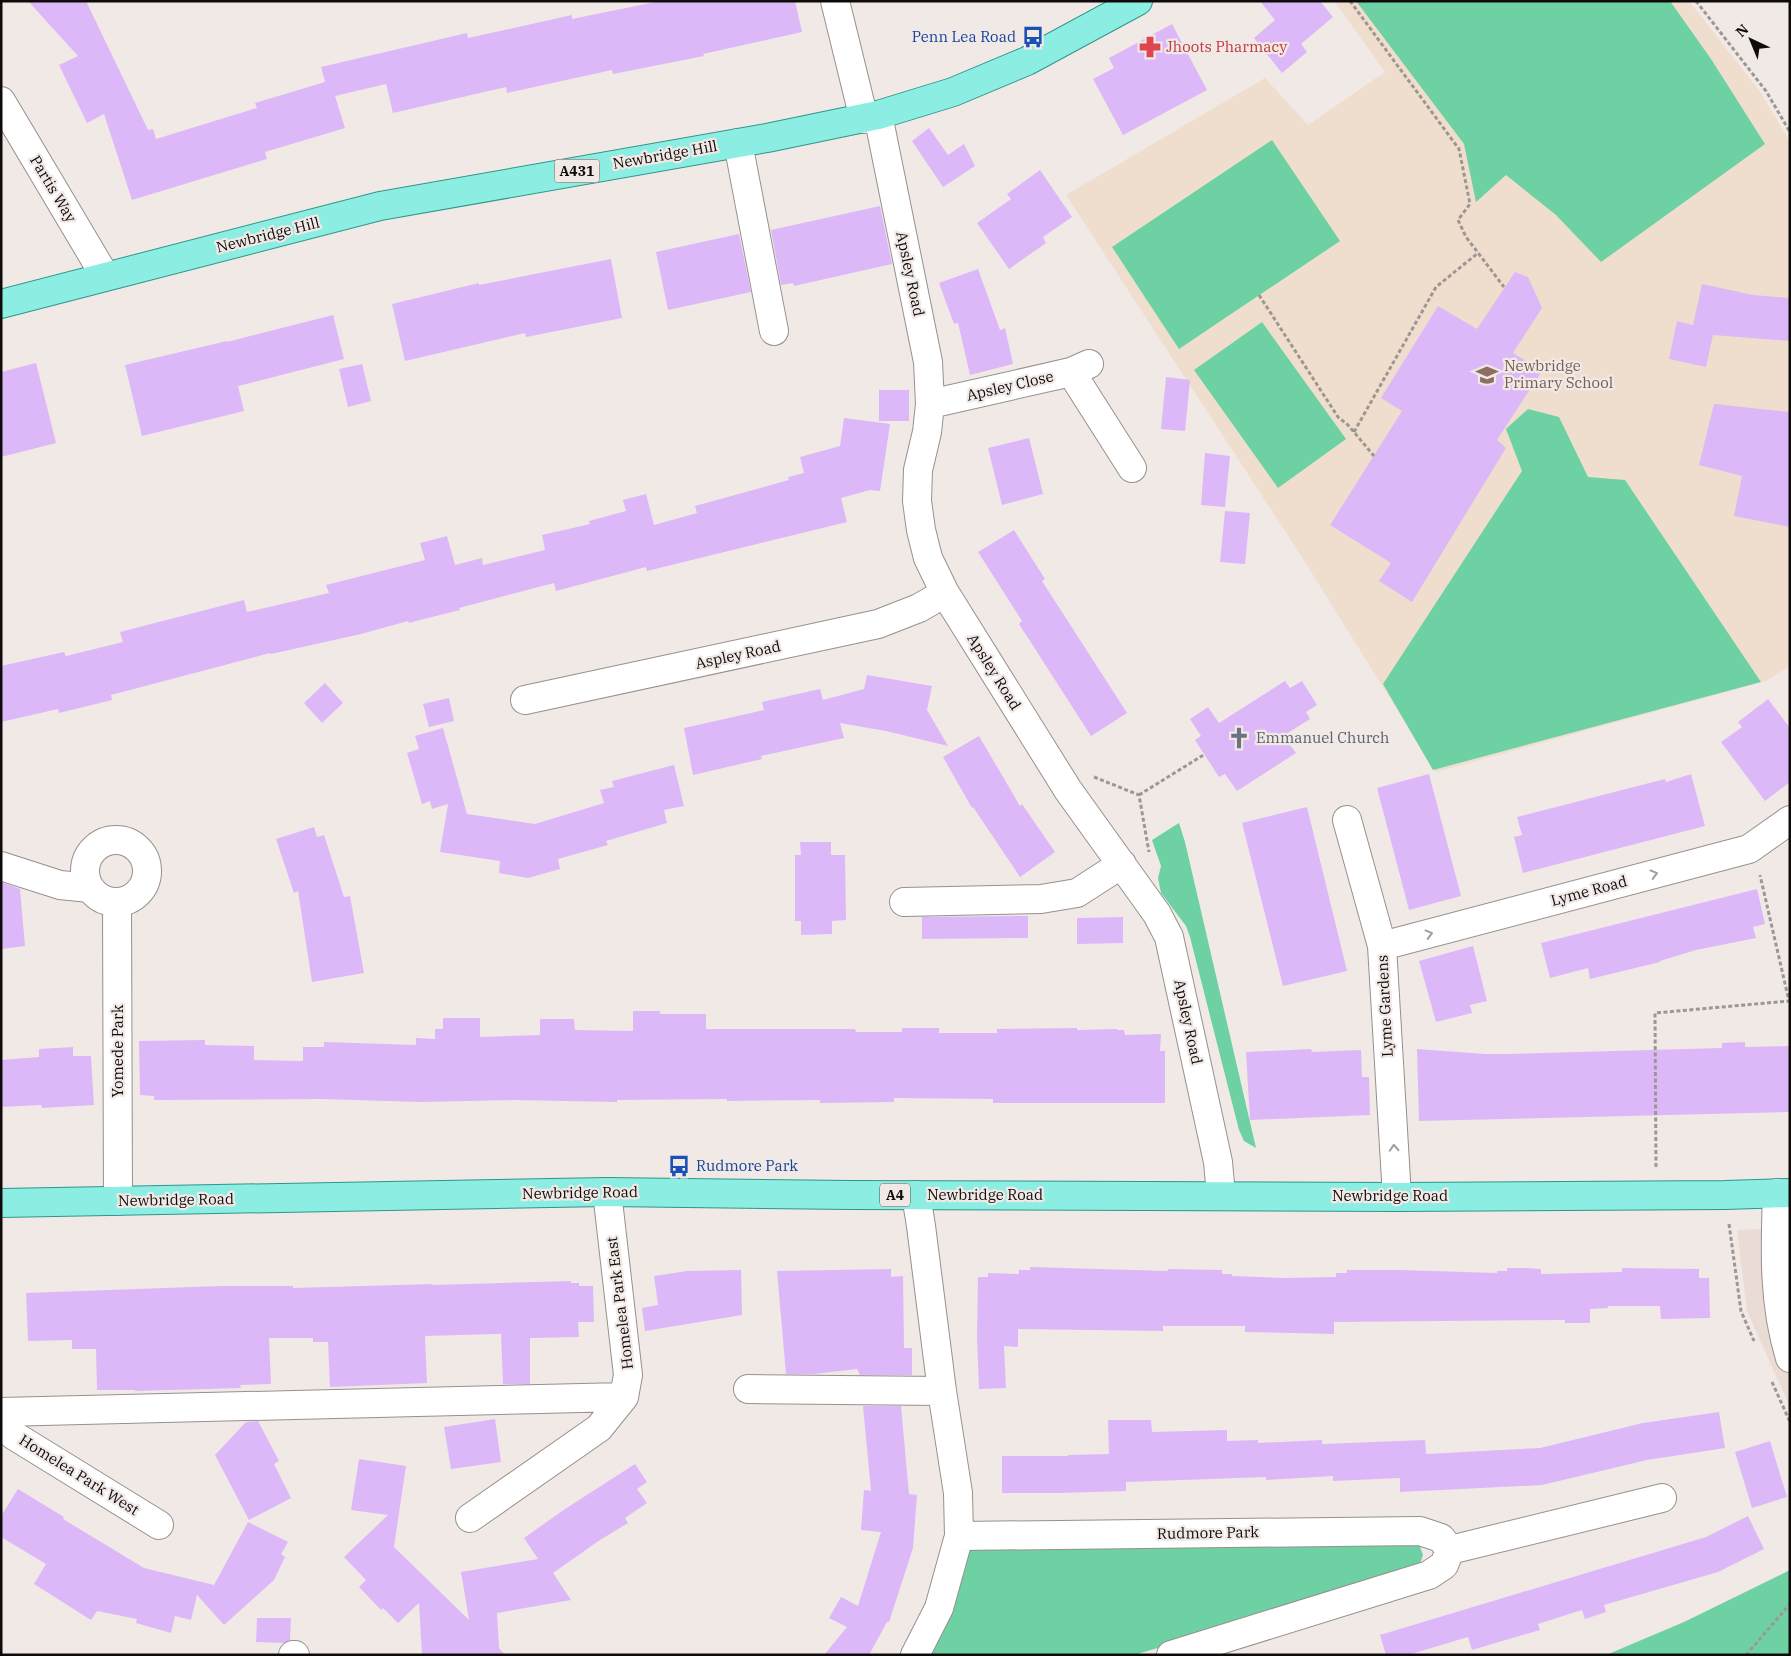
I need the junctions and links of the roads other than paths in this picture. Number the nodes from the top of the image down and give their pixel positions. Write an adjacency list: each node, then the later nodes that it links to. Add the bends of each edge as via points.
1 (835, 1): 4 (street)
2 (1138, 1): 4 (main road, Newbridge Hill / A431, via 1027,61 953,92)
3 (1, 101): 6 (street, Partis Way)
4 (871, 117): 5 (main road, Newbridge Hill / A431); 9 (street, Apsley Road, via 928,362)
5 (738, 143): 6 (main road, Newbridge Hill / A431, via 380,206); 8 (street)
6 (105, 276): 7 (main road, Newbridge Hill / A431)
7 (1, 304)
8 (774, 331)
9 (930, 404): 10 (street, Apsley Close, via 1080,368); 11 (street, Apsley Road, via 918,470 917,501 928,558)
10 (1132, 468)
11 (945, 593): 12 (street, Aspley Road, via 919,608 878,624); 16 (street, Apsley Road, via 1068,790)
12 (526, 700)
13 (1347, 820): 20 (street, Lyme Gardens)
14 (1790, 820): 20 (street, Lyme Road, one-way to 14, via 1753,846)
15 (1, 866): 17 (street, via 60,886)
16 (1128, 873): 19 (street, via 1077,893 1041,899); 24 (street, Apsley Road, via 1157,914 1176,960 1218,1162)
17 (90, 888): 18 (street, via 106,900); 18 (street, via 85,867 95,847 117,839 131,843 144,857 145,883 136,894)
18 (117, 902): 26 (street, Yomede Park)
19 (904, 902)
20 (1382, 946): 25 (street, Lyme Gardens, one-way to 20)
21 (606, 1192): 23 (main road, Newbridge Road / A4); 26 (main road, Newbridge Road / A4); 31 (street, Homelea Park East, via 628,1375)
22 (1784, 1193): 25 (main road, Newbridge Road / A4); 28 (street, via 1775,1266 1782,1333)
23 (916, 1195): 24 (main road, Newbridge Road / A4); 30 (street)
24 (1221, 1195): 25 (main road, Newbridge Road / A4)
25 (1397, 1196)
26 (118, 1201): 27 (main road, Newbridge Road / A4)
27 (1, 1203)
28 (1790, 1358)
29 (748, 1389): 30 (street)
30 (942, 1391): 37 (street, via 958,1493)
31 (624, 1398): 32 (street); 35 (street, via 599,1428)
32 (1, 1412)
33 (1, 1423): 36 (street, Homelea Park West, via 13,1435)
34 (1662, 1498): 38 (street)
35 (470, 1518)
36 (159, 1525)
37 (959, 1536): 38 (street, Rudmore Park, via 1420,1531 1441,1538); 39 (street, via 939,1608)
38 (1450, 1550): 40 (street, via 1444,1565 1429,1575)
39 (915, 1655)
40 (1171, 1655)

